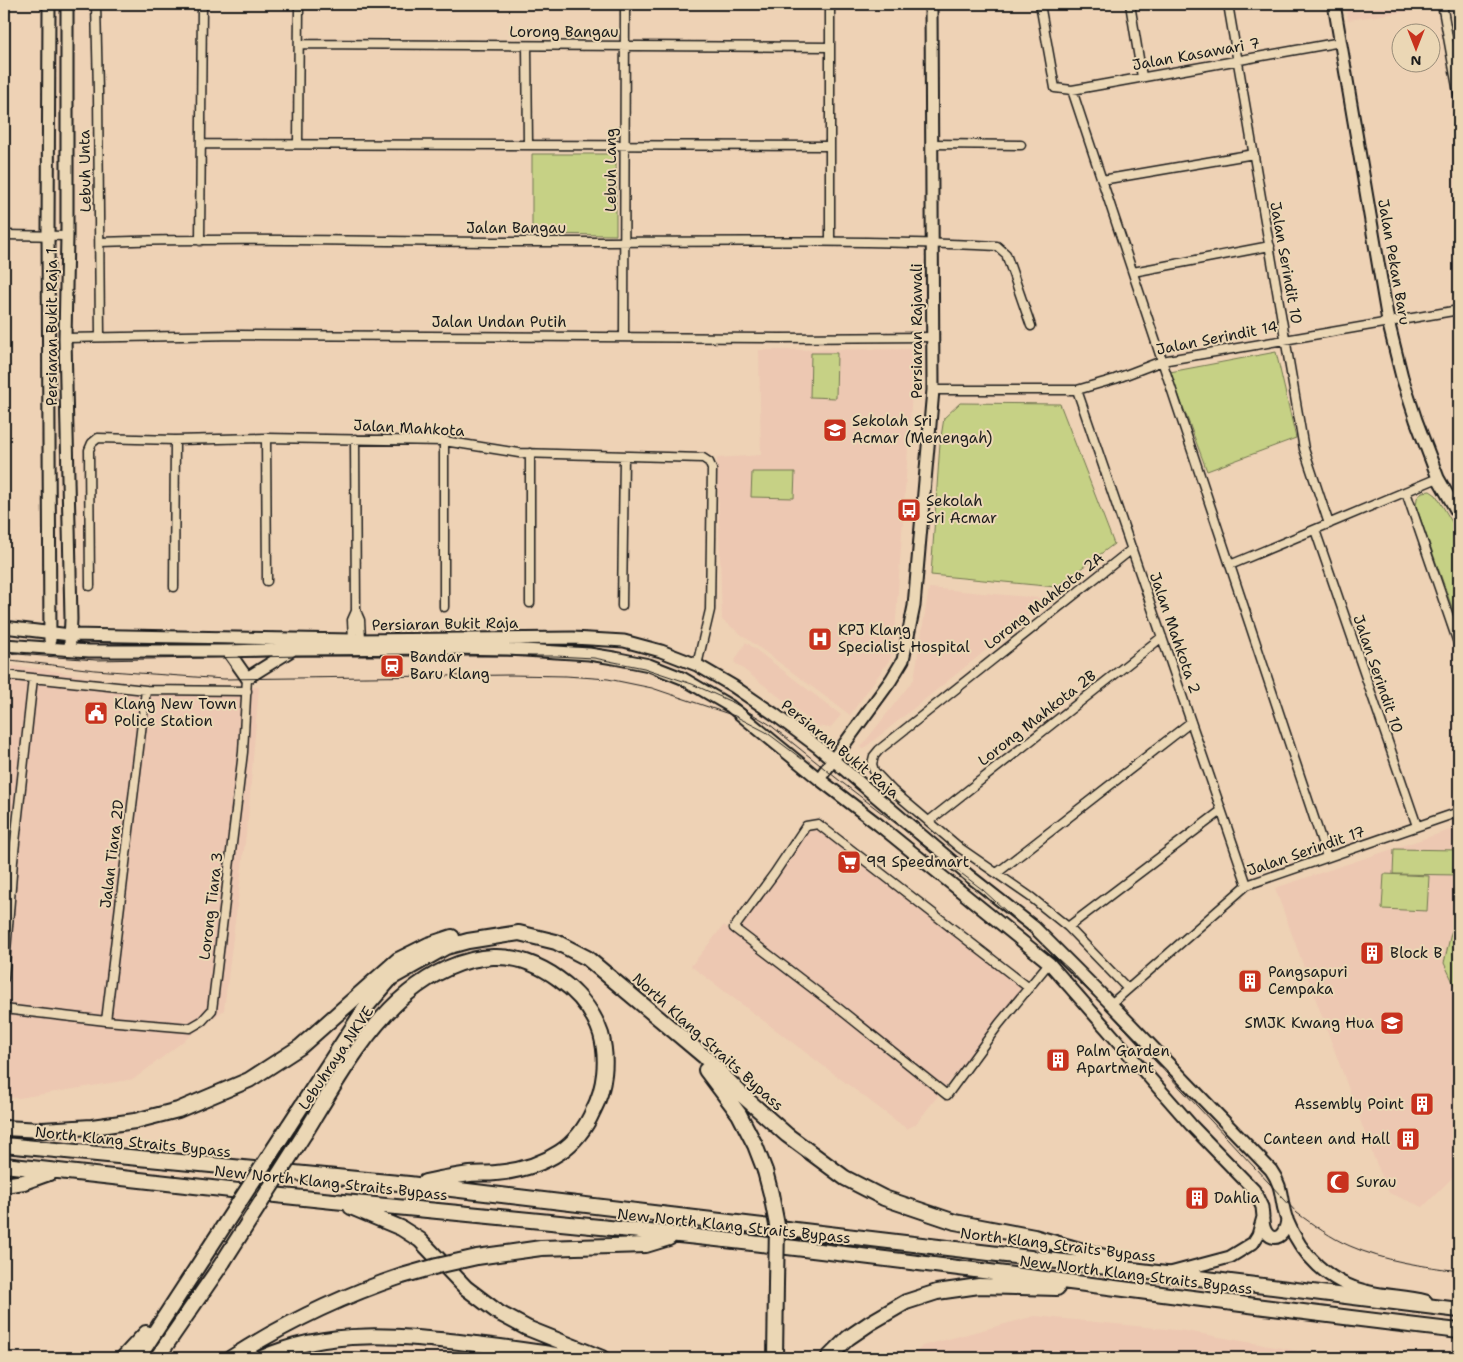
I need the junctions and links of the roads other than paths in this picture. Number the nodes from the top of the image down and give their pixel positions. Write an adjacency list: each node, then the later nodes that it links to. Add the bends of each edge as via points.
1 (49, 4): 34 (main road, Persiaran Bukit Raja 1)
2 (67, 4): 35 (main road, Persiaran Bukit Raja 1)
3 (96, 4): 38 (street, Lebuh Unta)
4 (202, 4): 24 (street)
5 (299, 4): 15 (street)
6 (625, 4): 17 (street, Lebuh Lang)
7 (830, 4): 18 (street)
8 (931, 4): 26 (main road, Persiaran Rajawali)
9 (1040, 4): 22 (street, Jalan Kasawari 7, via 1055,88)
10 (1130, 4): 21 (street)
11 (1228, 4): 20 (street, Jalan Serindit 10)
12 (1334, 4): 14 (main road, Jalan Pekan Baru)
13 (1442, 4): 19 (street)
14 (1341, 42): 20 (street, Jalan Kasawari 7); 44 (main road, Jalan Pekan Baru)
15 (299, 44): 16 (street, Lorong Bangau); 25 (street)
16 (527, 46): 17 (street, Lorong Bangau); 27 (street)
17 (625, 46): 18 (street, Lorong Bangau); 28 (street, Lebuh Lang)
18 (830, 47): 30 (street)
19 (1455, 53): 23 (street)
20 (1238, 60): 21 (street, Jalan Kasawari 7); 31 (street, Jalan Serindit 10)
21 (1142, 77): 22 (street, Jalan Kasawari 7)
22 (1072, 90): 32 (street)
23 (1459, 98)
24 (201, 144): 25 (street); 36 (street)
25 (298, 144): 27 (street)
26 (932, 144): 29 (street); 40 (main road, Persiaran Rajawali)
27 (528, 145): 28 (street)
28 (625, 145): 30 (street); 39 (street, Lebuh Lang)
29 (1021, 145)
30 (830, 146): 37 (street)
31 (1254, 154): 32 (street); 41 (street, Jalan Serindit 10)
32 (1102, 180): 42 (street)
33 (4, 235): 34 (street)
34 (48, 236): 35 (street); 74 (main road, Persiaran Bukit Raja 1)
35 (67, 236): 49 (main road, Persiaran Bukit Raja 1)
36 (200, 240): 38 (street, Jalan Bangau); 39 (street, Jalan Bangau)
37 (830, 241): 39 (street, Jalan Bangau); 40 (street, Jalan Bangau)
38 (100, 242): 47 (street, Lebuh Unta)
39 (624, 242): 46 (street, Lebuh Lang)
40 (932, 243): 45 (street, Jalan Bangau, via 997,246 1006,254); 48 (main road, Persiaran Rajawali)
41 (1270, 246): 42 (street); 50 (street, Jalan Serindit 10)
42 (1133, 272): 51 (street)
43 (1459, 310): 44 (street, Jalan Serindit 14)
44 (1388, 321): 50 (street, Jalan Serindit 14); 60 (main road, Jalan Pekan Baru, via 1405,386)
45 (1031, 326)
46 (624, 336): 47 (street, Jalan Undan Putih, via 239,334); 48 (street, Jalan Undan Putih)
47 (100, 337): 49 (street, Jalan Undan Putih)
48 (933, 337): 52 (main road, Persiaran Rajawali)
49 (65, 338): 75 (main road, Persiaran Bukit Raja 1)
50 (1285, 339): 51 (street, Jalan Serindit 14); 63 (street, Jalan Serindit 10, via 1304,449)
51 (1162, 361): 53 (street, Jalan Serindit 14); 66 (street)
52 (933, 390): 53 (street, Jalan Serindit 14); 91 (main road, Persiaran Rajawali, via 914,606 903,660)
53 (1077, 390): 65 (street, Jalan Mahkota 2)
54 (266, 438): 55 (street, Jalan Mahkota); 56 (street, Jalan Mahkota); 67 (street)
55 (355, 438): 57 (street, Jalan Mahkota); 77 (street, via 356,611 352,620)
56 (175, 440): 68 (street, Jalan Mahkota, via 98,438 92,443 89,450); 69 (street)
57 (444, 441): 58 (street, Jalan Mahkota); 72 (street)
58 (530, 453): 59 (street, Jalan Mahkota); 70 (street)
59 (624, 457): 71 (street); 84 (street, Jalan Mahkota, via 703,458 712,469 710,610)
60 (1438, 478): 61 (street); 62 (main road, Jalan Pekan Baru)
61 (1406, 492): 63 (street); 79 (street)
62 (1459, 515)
63 (1329, 524): 64 (street)
64 (1315, 530): 66 (street); 96 (street, Jalan Serindit 10)
65 (1132, 549): 76 (street, Jalan Mahkota 2); 95 (street, Lorong Mahkota 2A, via 874,756 874,771)
66 (1230, 565): 97 (street)
67 (267, 581)
68 (90, 586)
69 (174, 587)
70 (530, 603)
71 (622, 606)
72 (444, 607)
73 (4, 627): 74 (main road, Persiaran Bukit Raja)
74 (50, 633): 75 (main road, Persiaran Bukit Raja); 80 (main road, Persiaran Bukit Raja 1)
75 (70, 635): 77 (main road, Persiaran Bukit Raja); 82 (main road, Persiaran Bukit Raja 1)
76 (1162, 637): 90 (street, Jalan Mahkota 2); 95 (street, Lorong Mahkota 2B)
77 (357, 640): 84 (main road, Persiaran Bukit Raja, via 573,638 624,641)
78 (4, 646): 80 (main road, Persiaran Bukit Raja)
79 (1459, 646)
80 (49, 649): 82 (main road, Persiaran Bukit Raja)
81 (294, 649): 83 (main road, Persiaran Bukit Raja); 87 (main road); 92 (main road, Persiaran Bukit Raja, via 508,649 589,654 648,665 682,678 730,706)
82 (69, 651): 83 (main road, Persiaran Bukit Raja)
83 (228, 651): 87 (main road)
84 (697, 665): 91 (main road, Persiaran Bukit Raja, via 774,714)
85 (4, 675): 86 (street)
86 (33, 678): 88 (street); 103 (street, via 12,861)
87 (247, 678): 89 (street, Lorong Tiara 3)
88 (146, 690): 89 (street); 108 (street, Jalan Tiara 2D)
89 (247, 691): 108 (street, Lorong Tiara 3, via 243,752 212,1010 190,1028)
90 (1191, 722): 93 (street, Jalan Mahkota 2); 98 (street)
91 (833, 760): 92 (main road, Persiaran Rajawali); 106 (main road, Persiaran Bukit Raja, via 1034,928)
92 (819, 779): 102 (main road, Persiaran Bukit Raja)
93 (1221, 810): 99 (street, Jalan Mahkota 2); 100 (street)
94 (1459, 812): 96 (street, Jalan Serindit 17)
95 (929, 821): 98 (street)
96 (1417, 826): 97 (street, Jalan Serindit 17)
97 (1327, 857): 99 (street, Jalan Serindit 17)
98 (996, 873): 100 (street)
99 (1247, 885): 105 (street, Jalan Serindit 17)
100 (1068, 927): 105 (street)
101 (519, 934): 109 (highway, North Klang Straits Bypass, via 556,942 587,958); 110 (highway, via 492,930 475,932 443,939 398,960 300,1047 249,1080 178,1110 92,1127); 121 (highway, North Klang Straits Bypass, bridge, via 468,940 446,947 391,978 366,1007)
102 (1048, 963): 104 (street); 117 (main road, Persiaran Bukit Raja, via 1190,1124 1254,1190)
103 (4, 978)
104 (1029, 988): 104 (street, via 818,824 806,826 734,928 947,1095)
105 (1128, 989): 106 (street, Jalan Serindit 17)
106 (1111, 1004): 118 (main road, Persiaran Bukit Raja, via 1271,1170 1281,1190)
107 (4, 1009): 108 (street, Lorong Tiara 3)
108 (106, 1021)
109 (679, 1034): 120 (highway, North Klang Straits Bypass, via 787,1135 845,1178 884,1198 955,1222 1034,1237); 132 (highway, bridge, via 739,1114 755,1145 771,1194 777,1225)
110 (4, 1128)
111 (4, 1145): 114 (highway, North Klang Straits Bypass)
112 (4, 1165): 113 (highway, New North Klang Straits Bypass)
113 (56, 1171): 115 (highway); 116 (highway, New North Klang Straits Bypass)
114 (409, 1184): 120 (highway, North Klang Straits Bypass); 127 (highway, Lebuhraya NKVE, bridge, via 514,1171 546,1160 576,1138 596,1106 605,1073 601,1034 593,1016 568,986 544,969 519,959 494,957 471,960 434,974 389,1010 339,1078 223,1262)
115 (4, 1185)
116 (331, 1201): 119 (highway, New North Klang Straits Bypass); 131 (highway, via 401,1228 420,1240 466,1288 499,1312 534,1331)
117 (1263, 1217): 118 (main road, Persiaran Bukit Raja, via 1264,1230 1272,1237 1283,1234); 120 (main road, via 1253,1243 1238,1253)
118 (1287, 1219): 123 (main road, Persiaran Bukit Raja, via 1300,1246 1329,1276 1342,1284)
119 (677, 1236): 122 (highway, New North Klang Straits Bypass); 128 (highway, bridge, via 646,1244 541,1248 437,1266 372,1286 314,1312)
120 (1166, 1274): 123 (highway, North Klang Straits Bypass)
121 (190, 1280): 125 (highway); 126 (highway)
122 (1111, 1287): 124 (highway, New North Klang Straits Bypass); 133 (highway, via 979,1286 937,1292 906,1302 870,1323 848,1338)
123 (1459, 1310)
124 (1459, 1331)
125 (123, 1358)
126 (138, 1358)
127 (157, 1358)
128 (231, 1358)
129 (262, 1358): 130 (highway, via 320,1340 362,1336 442,1340)
130 (575, 1358)
131 (602, 1358)
132 (775, 1358)
133 (828, 1358)

